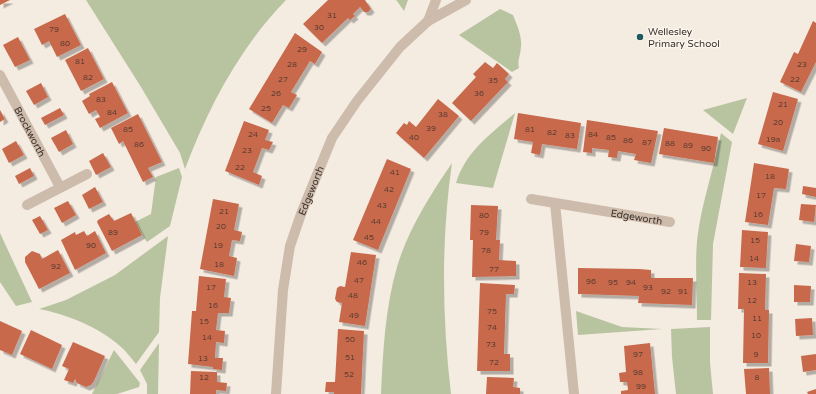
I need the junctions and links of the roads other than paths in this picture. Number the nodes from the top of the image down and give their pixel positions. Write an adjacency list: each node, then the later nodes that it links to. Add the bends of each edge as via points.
1 (436, 0): 3 (street, Edgeworth)
2 (466, 0): 3 (street, Edgeworth)
3 (428, 21): 11 (street, Edgeworth, via 400,47 357,100 332,138 300,214 290,246 283,290)
4 (0, 75): 6 (street, Brockworth)
5 (86, 174): 6 (street)
6 (60, 187): 9 (street)
7 (531, 199): 8 (street, Edgeworth)
8 (555, 203): 10 (street, Edgeworth); 12 (street)
9 (27, 205)
10 (670, 222)
11 (276, 394)
12 (574, 394)

